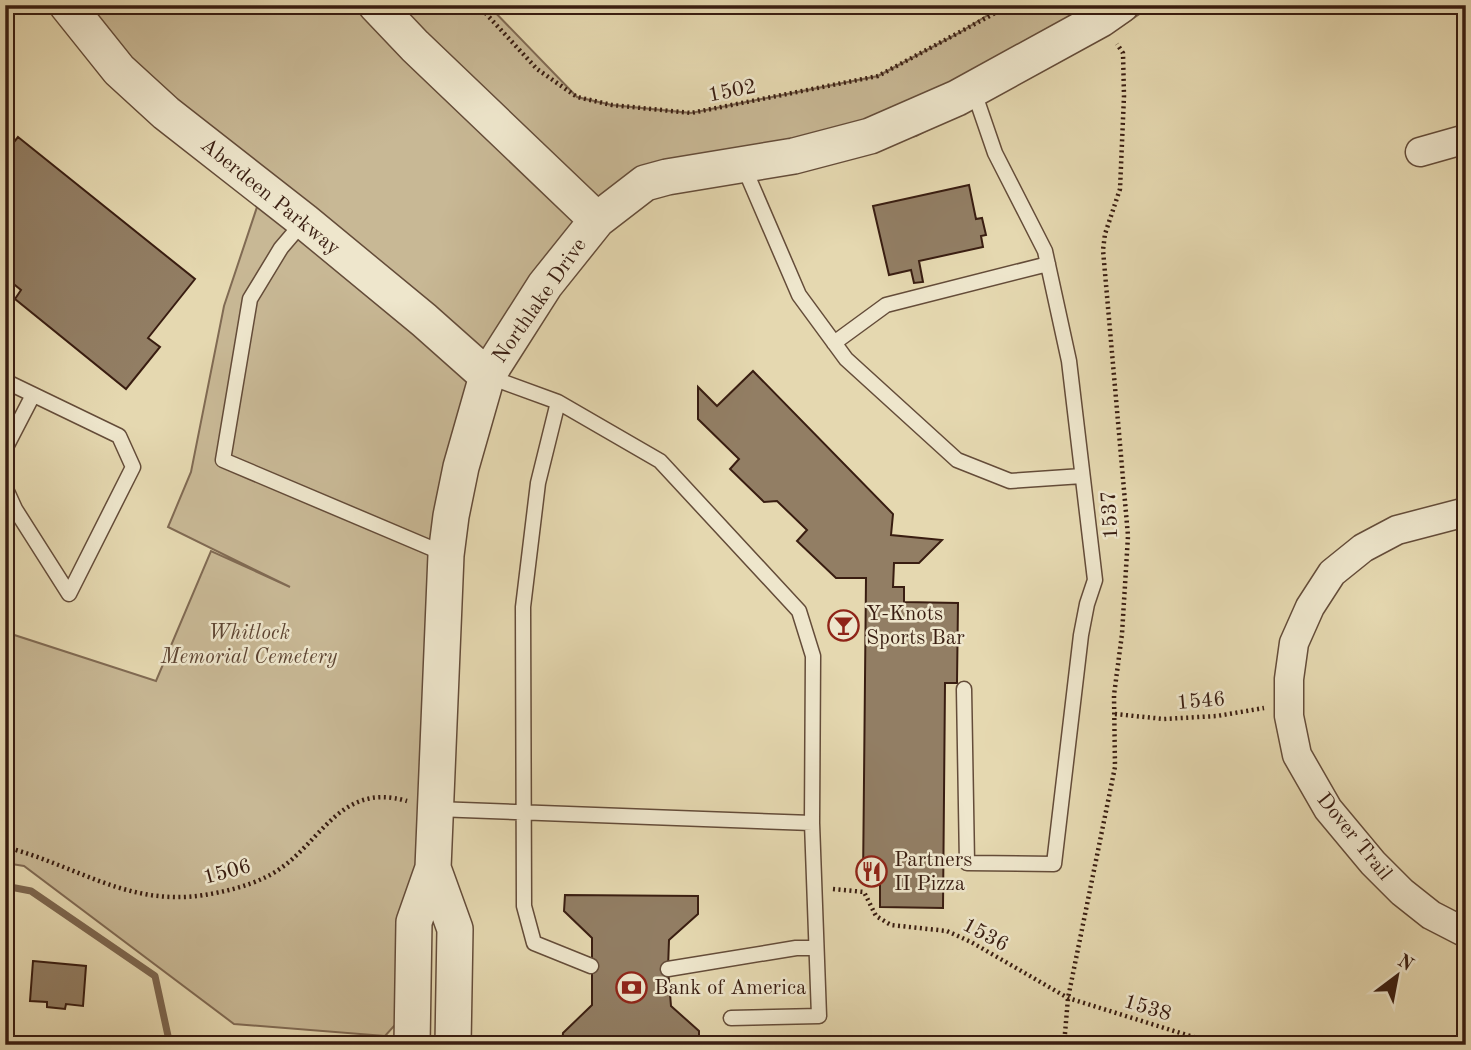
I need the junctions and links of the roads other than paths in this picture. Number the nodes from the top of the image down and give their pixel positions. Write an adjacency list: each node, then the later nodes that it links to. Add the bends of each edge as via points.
1 (67, 5): 9 (street, Aberdeen Parkway, via 119,70 166,113)
2 (376, 5): 8 (street)
3 (1111, 12): 4 (street, Northlake Drive)
4 (973, 89): 7 (street, Northlake Drive, via 870,136); 10 (lane, via 995,153)
5 (1466, 139): 6 (street)
6 (1420, 152)
7 (742, 164): 8 (street, Northlake Drive, via 645,183); 11 (lane, via 799,295)
8 (597, 220): 12 (street, Northlake Drive, via 545,285)
9 (304, 221): 12 (street, Aberdeen Parkway); 20 (lane, via 281,248 250,299 223,460)
10 (1048, 264): 11 (lane, via 886,305); 17 (lane, via 1069,361)
11 (834, 343): 17 (lane, via 957,460 1010,481)
12 (487, 376): 15 (lane); 20 (street, Northlake Drive, via 461,467)
13 (5, 381): 14 (lane)
14 (33, 395): 16 (lane); 18 (lane, via 119,436 133,467 69,593)
15 (558, 402): 23 (lane, via 537,485 523,607); 24 (lane, via 660,461 799,611 813,656)
16 (5, 449)
17 (1082, 475): 21 (lane, via 1095,580 1081,635 1054,864 967,863)
18 (5, 486)
19 (1466, 512): 26 (street, Dover Trail, via 1397,530 1363,548 1332,573 1294,643 1289,679 1289,716 1297,755 1328,809 1402,891 1431,915)
20 (446, 555): 22 (street, Northlake Drive)
21 (964, 689)
22 (435, 809): 23 (lane); 25 (street, Northlake Drive)
23 (525, 812): 24 (lane); 28 (lane, via 524,906 534,943)
24 (812, 823): 27 (lane)
25 (433, 868): 31 (street, Northlake Drive, via 414,922); 32 (street, Northlake Drive, via 455,929)
26 (1466, 933)
27 (816, 948): 29 (lane); 30 (lane, via 819,1016)
28 (591, 966)
29 (668, 969)
30 (730, 1018)
31 (412, 1045)
32 (453, 1045)

